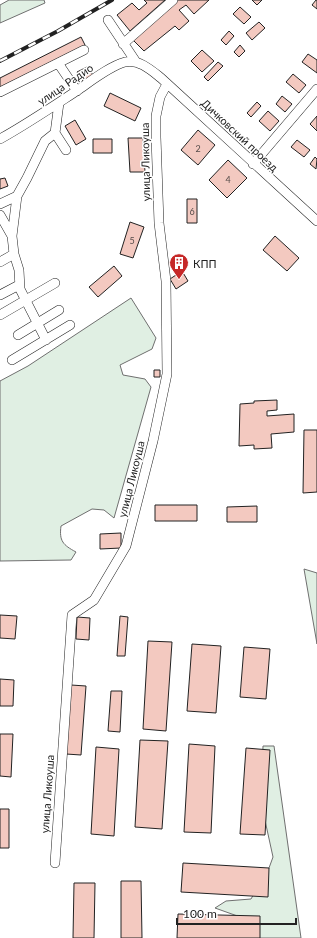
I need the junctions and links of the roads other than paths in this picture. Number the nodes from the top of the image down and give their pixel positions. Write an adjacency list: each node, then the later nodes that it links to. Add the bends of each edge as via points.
1 (172, 0): 3 (street)
2 (108, 20): 3 (street)
3 (123, 44): 5 (street)
4 (84, 50): 6 (street)
5 (136, 62): 7 (street, Дичковский проезд, via 147,67); 9 (street, улица Радио, via 126,62 109,70)
6 (58, 63): 9 (street); 10 (street)
7 (167, 84): 15 (street, Дичковский проезд); 34 (street, улица Ликоуша, via 160,97 156,116 159,223 166,281 167,374 126,546 94,600 72,614)
8 (317, 89): 15 (street)
9 (77, 91): 11 (street, улица Радио)
10 (0, 92)
11 (59, 103): 12 (street); 13 (street, улица Радио)
12 (55, 133): 14 (street); 16 (street, via 45,141)
13 (0, 140)
14 (66, 150)
15 (253, 164): 19 (street, Дичковский проезд)
16 (16, 196): 17 (street); 20 (street)
17 (0, 204)
18 (0, 215): 20 (street)
19 (317, 221)
20 (12, 236): 21 (street)
21 (14, 254): 22 (street); 24 (street, via 19,270)
22 (0, 262)
23 (55, 282): 26 (street)
24 (19, 285): 25 (street); 26 (street)
25 (0, 296)
26 (25, 300): 28 (street); 29 (street)
27 (59, 310): 29 (street)
28 (0, 315)
29 (37, 323): 31 (street); 32 (street)
30 (70, 325): 32 (street)
31 (18, 335)
32 (46, 340): 33 (street)
33 (12, 360)
34 (55, 863)

